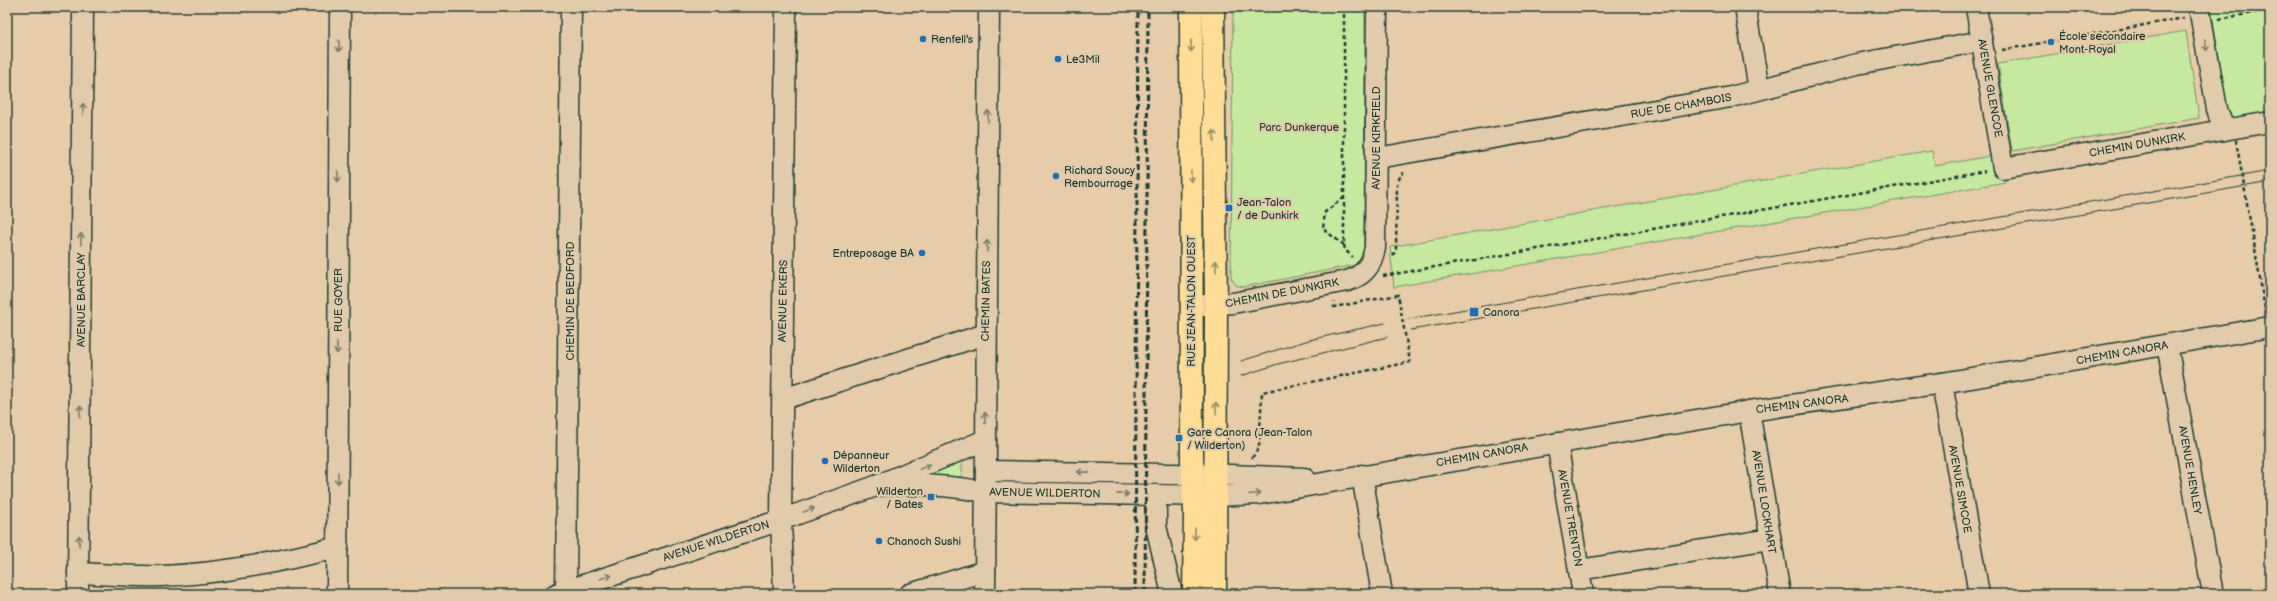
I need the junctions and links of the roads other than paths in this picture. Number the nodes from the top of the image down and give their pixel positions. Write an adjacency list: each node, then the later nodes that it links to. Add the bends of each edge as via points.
1 (83, 7): 41 (street, AVENUE BARCLAY, one-way to 1)
2 (340, 7): 38 (street, RUE GOYER, one-way to 38)
3 (571, 7): 42 (street, CHEMIN DE BEDFORD)
4 (786, 7): 25 (street, AVENUE EKERS)
5 (989, 7): 22 (street, CHEMIN BATES, one-way to 5)
6 (1191, 7): 20 (main road, RUE JEAN-TALON OUEST, one-way to 20)
7 (1213, 7): 19 (main road, one-way to 7)
8 (1376, 7): 16 (street, AVENUE KIRKFIELD)
9 (1745, 7): 13 (street)
10 (1976, 7): 12 (street, AVENUE GLENCOE)
11 (2193, 12): 15 (street, one-way to 15, via 2217,109)
12 (1983, 47): 13 (street, RUE DE CHAMBOIS, via 1857,64); 17 (street, AVENUE GLENCOE)
13 (1759, 89): 16 (street, RUE DE CHAMBOIS, via 1723,99)
14 (2270, 122): 15 (street, CHEMIN DUNKIRK)
15 (2230, 135): 17 (street, CHEMIN DUNKIRK)
16 (1377, 158): 18 (street, AVENUE KIRKFIELD)
17 (2003, 168)
18 (1373, 271): 19 (street, CHEMIN DE DUNKIRK, via 1347,281)
19 (1216, 305): 20 (street, CHEMIN DE DUNKIRK); 32 (main road, one-way to 19)
20 (1191, 306): 31 (main road, RUE JEAN-TALON OUEST)
21 (2268, 322): 23 (street, CHEMIN CANORA)
22 (986, 334): 25 (street); 27 (street, CHEMIN BATES, one-way to 22)
23 (2167, 345): 24 (street, CHEMIN CANORA); 55 (street, AVENUE HENLEY)
24 (1942, 383): 26 (street, CHEMIN CANORA); 54 (street, AVENUE SIMCOE)
25 (783, 399): 36 (street, AVENUE EKERS)
26 (1749, 411): 28 (street, CHEMIN CANORA); 37 (street, AVENUE LOCKHART)
27 (985, 440): 29 (street, CHEMIN BATES); 33 (street, AVENUE WILDERTON, one-way to 27)
28 (1556, 442): 30 (street, CHEMIN CANORA); 40 (street, AVENUE TRENTON)
29 (986, 471): 31 (street, AVENUE WILDERTON, one-way to 29); 34 (street, CHEMIN BATES)
30 (1362, 475): 32 (street, CHEMIN CANORA, via 1334,480); 51 (street)
31 (1193, 485): 32 (street, AVENUE WILDERTON); 35 (street, AVENUE WILDERTON); 49 (main road, RUE JEAN-TALON OUEST, one-way to 49)
32 (1216, 485): 50 (main road)
33 (876, 486): 34 (street, AVENUE WILDERTON, via 930,485); 36 (street, AVENUE WILDERTON, one-way to 33)
34 (986, 492): 35 (street, AVENUE WILDERTON, one-way to 35); 39 (street, CHEMIN BATES)
35 (1156, 494): 48 (street, via 1156,526)
36 (781, 520): 42 (street, AVENUE WILDERTON, one-way to 36); 45 (street, AVENUE EKERS)
37 (1770, 539): 40 (street); 53 (street, AVENUE LOCKHART)
38 (338, 547): 41 (street, via 292,560 241,569 160,576); 44 (street, RUE GOYER)
39 (985, 570): 46 (street); 47 (street, CHEMIN BATES)
40 (1579, 570): 52 (street, AVENUE TRENTON)
41 (78, 573): 43 (street, AVENUE BARCLAY)
42 (563, 593)
43 (78, 594)
44 (337, 594)
45 (784, 594)
46 (910, 594)
47 (985, 594)
48 (1172, 594)
49 (1194, 594)
50 (1215, 594)
51 (1382, 594)
52 (1583, 594)
53 (1780, 594)
54 (1979, 594)
55 (2213, 594)

